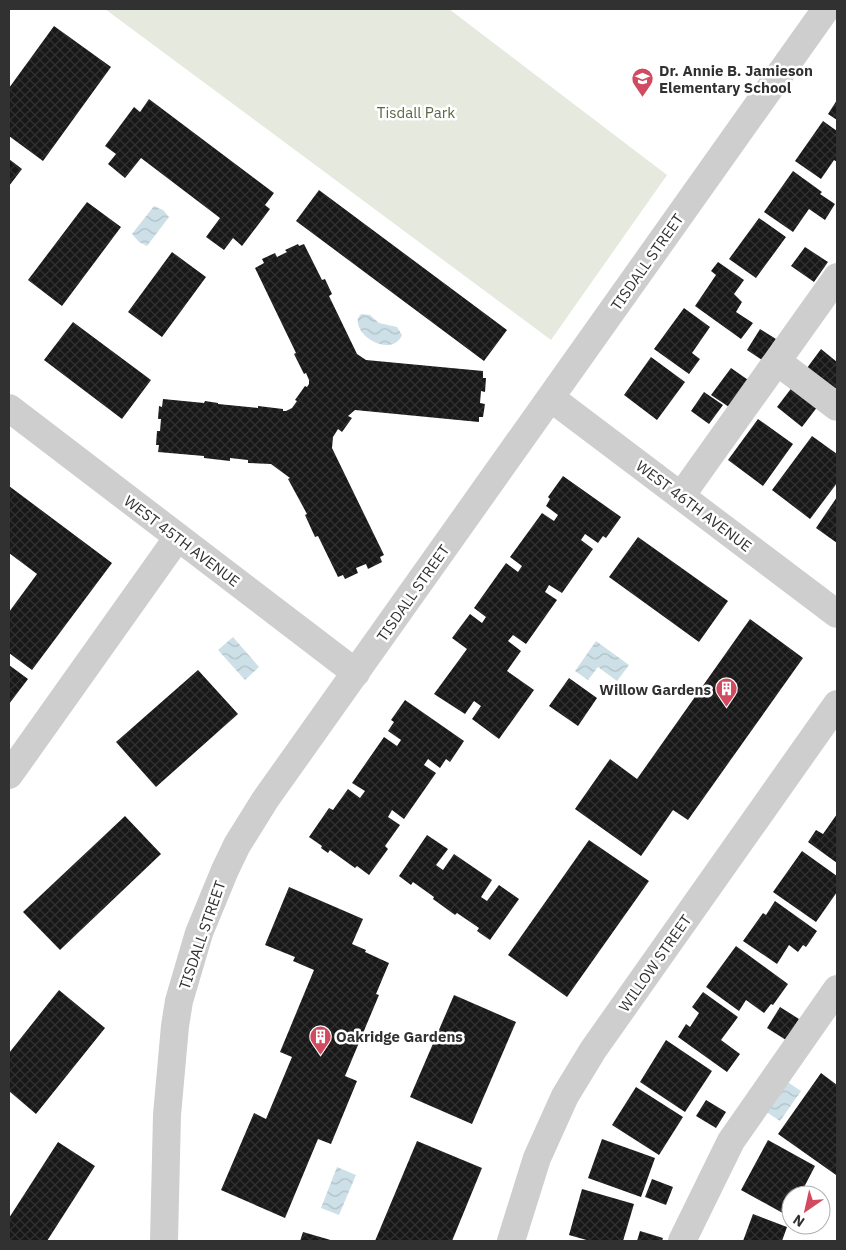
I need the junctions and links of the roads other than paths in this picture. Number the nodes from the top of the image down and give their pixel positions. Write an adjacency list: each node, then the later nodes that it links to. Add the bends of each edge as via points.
1 (826, 9): 4 (street, TISDALL STREET)
2 (837, 277): 3 (street)
3 (778, 362): 5 (street); 7 (street)
4 (551, 398): 7 (street, WEST 46TH AVENUE); 10 (street, TISDALL STREET)
5 (837, 407)
6 (9, 408): 8 (street, WEST 45TH AVENUE)
7 (681, 496): 9 (street, WEST 46TH AVENUE)
8 (178, 537): 10 (street, WEST 45TH AVENUE); 12 (street)
9 (837, 614)
10 (356, 673): 14 (street, TISDALL STREET, via 265,800 242,838 199,933 175,1026 167,1116)
11 (837, 704): 15 (street, WILLOW STREET, via 593,1050 565,1096 536,1158)
12 (9, 776)
13 (837, 988): 16 (street, via 731,1141)
14 (164, 1241)
15 (511, 1241)
16 (682, 1241)

